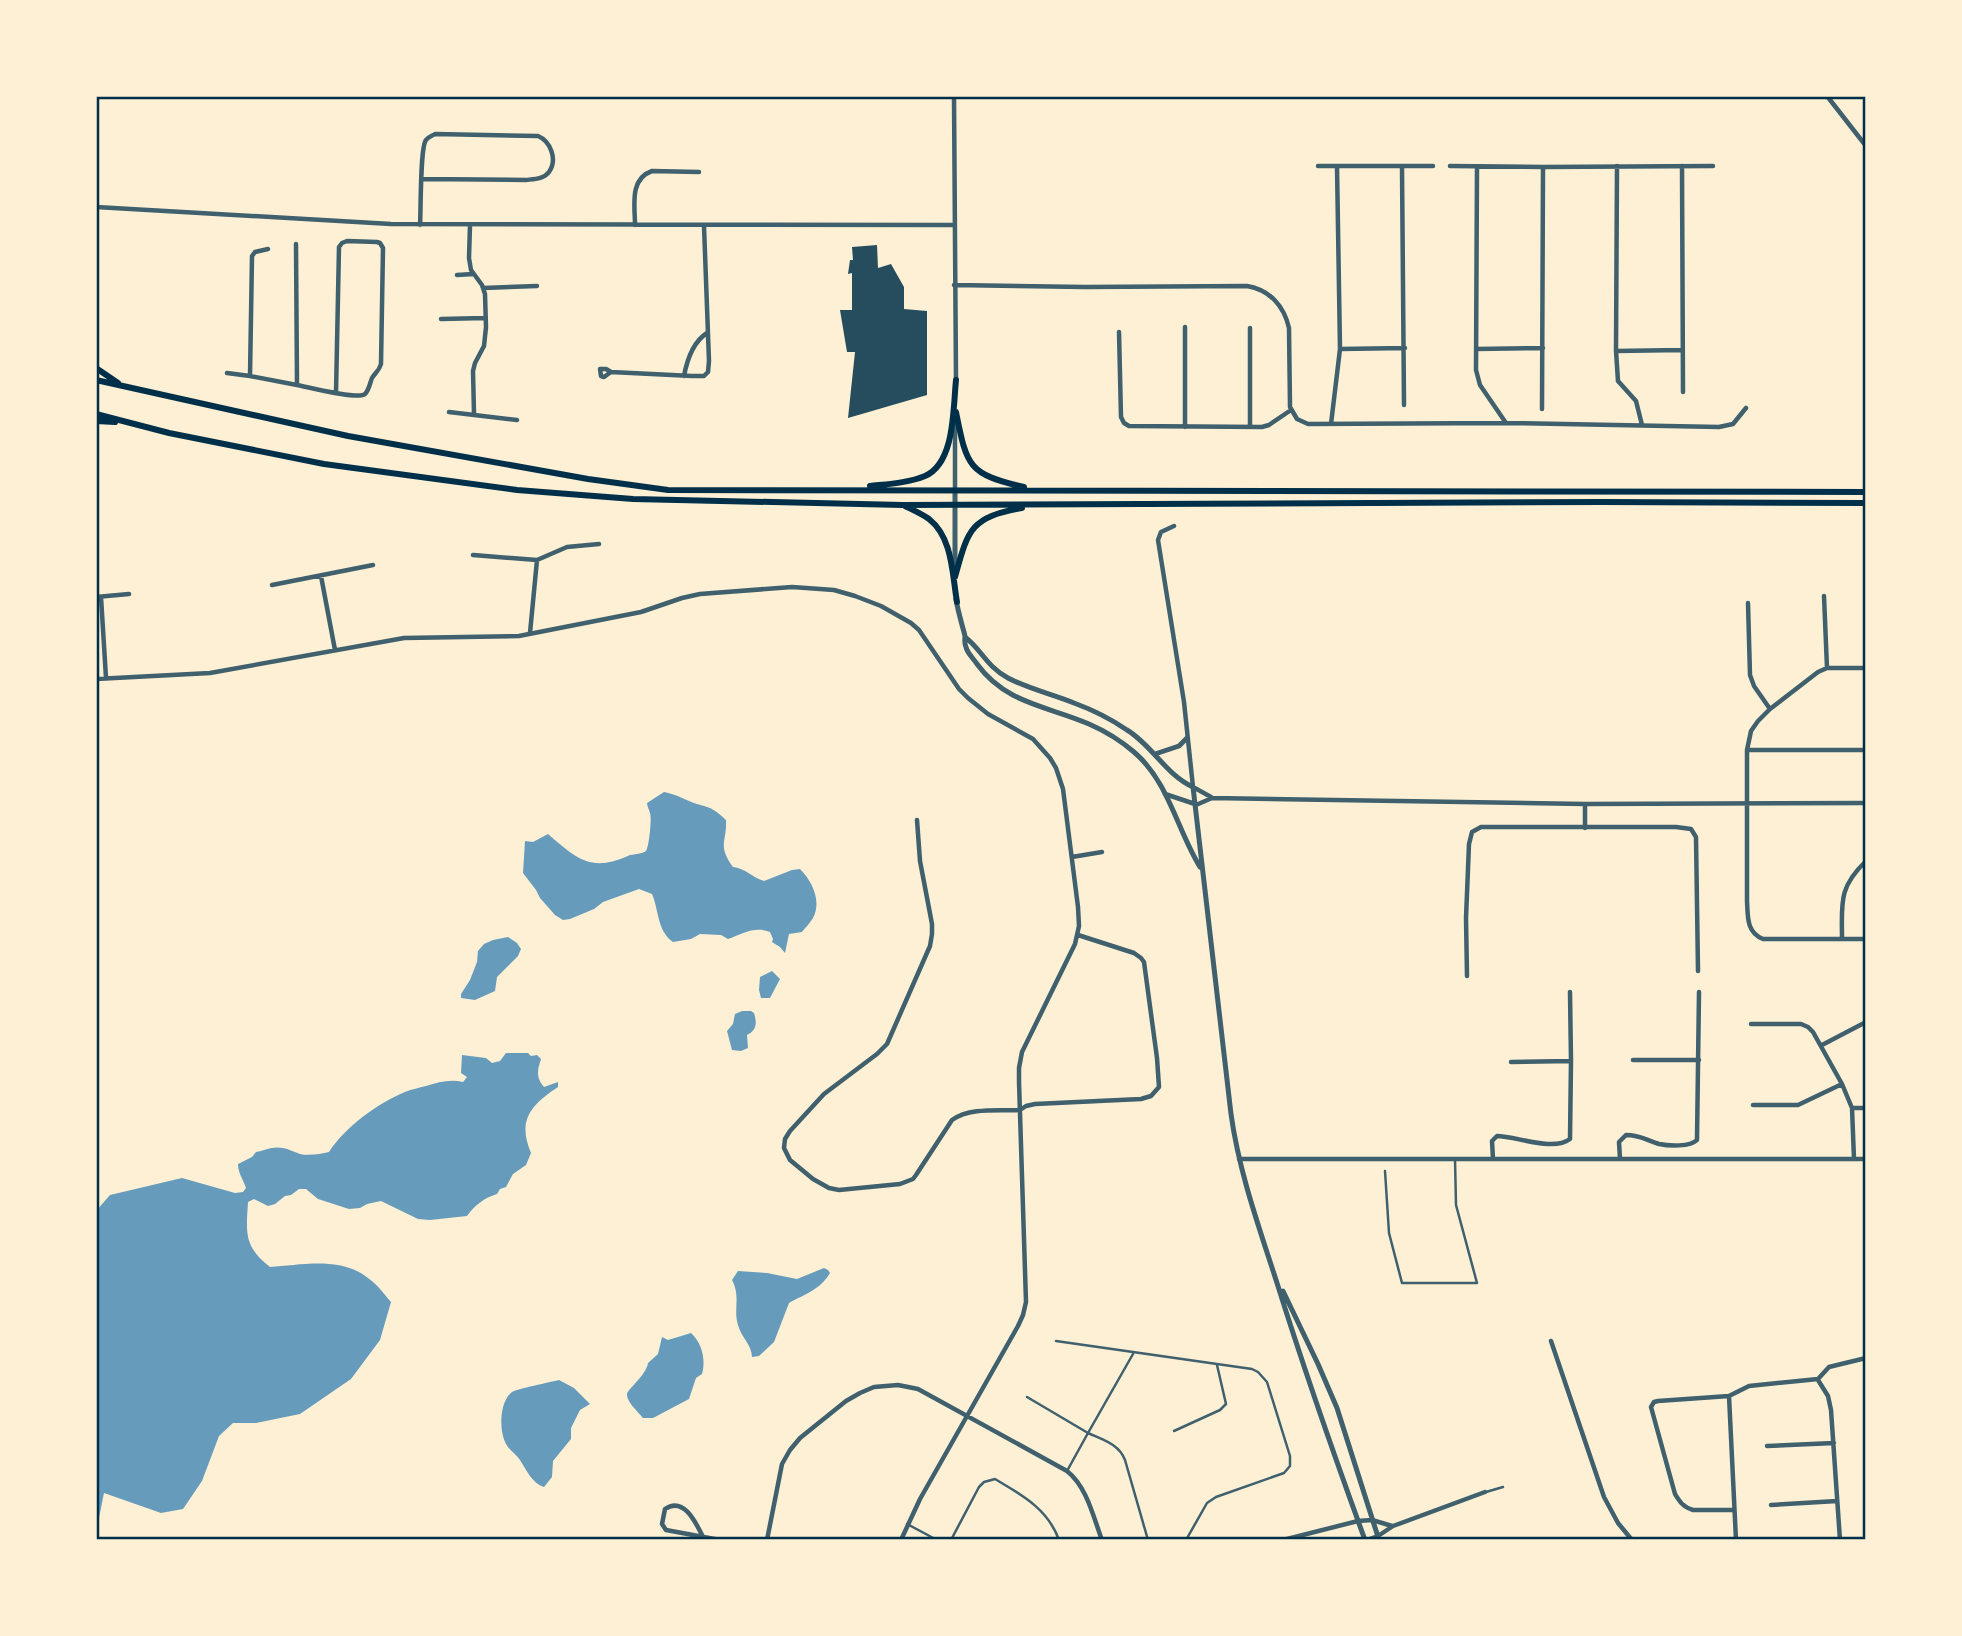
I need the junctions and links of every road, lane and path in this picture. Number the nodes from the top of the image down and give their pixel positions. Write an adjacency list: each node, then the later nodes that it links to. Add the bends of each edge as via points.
1 (954, 96): 20 (street)
2 (1827, 96): 3 (street)
3 (1866, 146)
4 (1318, 166): 5 (street)
5 (1337, 166): 11 (street); 37 (street)
6 (1433, 166): 11 (street)
7 (1450, 166): 12 (street)
8 (1617, 166): 9 (street); 13 (street); 40 (street)
9 (1682, 166): 10 (street); 39 (street)
10 (1713, 166)
11 (1402, 167): 35 (street)
12 (1477, 167): 13 (street); 38 (street)
13 (1543, 167): 36 (street)
14 (699, 172): 19 (street, via 646,173 635,189)
15 (422, 179): 15 (street, via 425,140 435,134 538,136 551,148 551,166 540,178); 17 (street)
16 (96, 207): 17 (street)
17 (420, 225): 18 (street)
18 (470, 225): 19 (street); 24 (street)
19 (635, 225): 21 (street)
20 (953, 225): 21 (street); 26 (street)
21 (704, 226): 34 (street)
22 (296, 244): 48 (street)
23 (268, 249): 44 (street, via 252,256)
24 (473, 274): 25 (street); 28 (street)
25 (457, 275)
26 (954, 285): 47 (street); 55 (street, via 1259,289 1279,304 1288,322)
27 (537, 286): 28 (street)
28 (483, 288): 29 (street)
29 (485, 318): 30 (street); 59 (street, via 484,346 473,371)
30 (441, 319)
31 (1185, 327): 66 (street)
32 (1250, 328): 67 (street)
33 (1119, 332): 66 (street, via 1124,423)
34 (707, 333): 45 (street, via 699,338); 45 (street, via 708,372)
35 (1405, 348): 37 (street); 52 (street)
36 (1543, 348): 38 (street); 54 (street)
37 (1340, 349): 63 (street)
38 (1476, 349): 64 (street, via 1480,385)
39 (1682, 350): 40 (street); 50 (street)
40 (1616, 351): 65 (street, via 1618,381 1636,401)
41 (96, 368): 49 (main road)
42 (611, 372): 45 (street)
43 (227, 373): 44 (street)
44 (250, 376): 48 (street)
45 (684, 376)
46 (96, 380): 49 (main road)
47 (956, 380): 57 (street); 68 (main road, via 949,443 934,471 908,481)
48 (297, 385): 51 (street)
49 (124, 387): 68 (main road, via 361,438 645,488)
50 (1683, 392)
51 (336, 393): 51 (street, via 363,395 380,367 383,248 377,242 347,241 339,247)
52 (1404, 405)
53 (1746, 408): 65 (street, via 1727,426)
54 (1542, 409)
55 (1291, 410): 63 (street, via 1302,422); 67 (street, via 1269,425)
56 (449, 412): 59 (street)
57 (956, 412): 69 (street); 70 (main road, via 966,456 976,470 995,481)
58 (96, 414): 62 (main road)
59 (474, 414): 60 (street)
60 (517, 420)
61 (96, 421): 62 (main road)
62 (131, 423): 73 (main road, via 324,464 550,494)
63 (1331, 424): 64 (street)
64 (1507, 424): 65 (street)
65 (1642, 425)
66 (1185, 427): 67 (street)
67 (1250, 427)
68 (844, 490): 69 (main road)
69 (955, 490): 70 (main road); 74 (street)
70 (1037, 491): 71 (main road)
71 (1866, 492)
72 (1866, 503): 75 (main road)
73 (903, 505): 74 (main road); 87 (main road, via 941,532)
74 (955, 505): 75 (main road); 82 (street)
75 (1038, 506): 82 (main road, via 1005,511 981,521 968,535)
76 (1174, 526): 97 (street, via 1161,532 1158,540)
77 (599, 544): 79 (street, via 562,548)
78 (473, 555): 79 (street)
79 (537, 560): 89 (street)
80 (373, 565): 81 (street)
81 (321, 576): 83 (street); 91 (street)
82 (955, 577): 87 (street)
83 (272, 585)
84 (129, 594): 86 (street)
85 (1824, 596): 92 (street)
86 (99, 597): 95 (street)
87 (957, 602): 90 (street)
88 (1748, 603): 96 (street, via 1750,675)
89 (530, 633): 91 (street, via 404,638); 111 (street, via 641,612 690,596 765,588 834,590 881,606 919,630 968,698 1033,739 1050,758 1063,789)
90 (965, 637): 100 (street, via 988,664 1007,677 1105,717); 102 (street, via 965,647 974,661 997,685 1026,702 1090,724 1119,740 1150,769)
91 (335, 650): 95 (street, via 210,673)
92 (1827, 668): 93 (street); 96 (street)
93 (1866, 668)
94 (96, 678): 95 (street)
95 (106, 678)
96 (1770, 709): 98 (street, via 1753,727)
97 (1187, 738): 100 (street, via 1179,746); 101 (street)
98 (1747, 750): 99 (street); 104 (street)
99 (1866, 750)
100 (1155, 754): 101 (street)
101 (1193, 787): 103 (street); 106 (street)
102 (1165, 794): 106 (street); 113 (street)
103 (1212, 798): 106 (street); 107 (street)
104 (1748, 803): 105 (street); 107 (street); 115 (street, via 1752,932 1773,940)
105 (1866, 803)
106 (1196, 804): 113 (street)
107 (1585, 804): 109 (street)
108 (917, 820): 132 (street, via 932,924 929,946 887,1044 821,1098 787,1135 785,1152 829,1188 893,1185 916,1175 959,1115)
109 (1585, 828): 117 (street, via 1676,827 1694,831); 118 (street, via 1481,827 1472,831)
110 (1102, 852): 111 (street)
111 (1072, 857): 114 (street)
112 (1866, 861): 115 (street, via 1843,893)
113 (1202, 870): 133 (street)
114 (1078, 935): 132 (street, via 1022,1052); 132 (street, via 1134,953 1144,962 1159,1087 1141,1099 1035,1104)
115 (1842, 939): 116 (street)
116 (1866, 939)
117 (1698, 971)
118 (1467, 976)
119 (1570, 992): 126 (street)
120 (1699, 992): 125 (street)
121 (1866, 1022): 123 (street)
122 (1751, 1024): 123 (street, via 1801,1024)
123 (1822, 1045): 128 (street)
124 (1633, 1060): 125 (street)
125 (1699, 1060): 136 (street, via 1697,1141 1661,1144 1628,1135 1619,1142)
126 (1571, 1061): 127 (street); 135 (street, via 1569,1141 1534,1143 1497,1136 1492,1141)
127 (1511, 1062)
128 (1842, 1084): 129 (street, via 1798,1105); 130 (street)
129 (1753, 1105)
130 (1852, 1108): 131 (street); 137 (street)
131 (1866, 1108)
132 (1020, 1110): 149 (street, via 1026,1302 1018,1326)
133 (1239, 1159): 134 (street); 140 (street)
134 (1455, 1159): 135 (street); 139 (lane, via 1456,1205 1477,1283 1402,1283 1389,1233)
135 (1493, 1159): 136 (street)
136 (1620, 1159): 137 (street)
137 (1854, 1159): 138 (street)
138 (1866, 1159)
139 (1385, 1171)
140 (1275, 1276): 160 (street, via 1337,1408); 161 (street)
141 (1551, 1340): 177 (street, via 1604,1497)
142 (1056, 1341): 143 (lane)
143 (1134, 1353): 145 (lane); 151 (lane)
144 (1866, 1358): 146 (street, via 1829,1367)
145 (1217, 1365): 150 (lane, via 1225,1406); 174 (lane, via 1251,1369 1267,1382 1290,1466 1284,1473 1207,1503)
146 (1818, 1379): 147 (street, via 1749,1386); 152 (street, via 1830,1403)
147 (1729, 1396): 159 (street); 159 (street, via 1658,1401 1651,1407 1680,1503 1693,1510)
148 (1027, 1397): 151 (lane)
149 (968, 1416): 154 (street); 162 (street); 167 (street, via 906,1386 881,1386 854,1396 800,1438 786,1457)
150 (1174, 1431)
151 (1088, 1433): 154 (lane); 173 (lane, via 1122,1453)
152 (1834, 1443): 153 (street); 157 (street)
153 (1767, 1446)
154 (1067, 1471): 172 (street, via 1084,1492)
155 (1503, 1487): 156 (lane)
156 (1485, 1492): 163 (street)
157 (1837, 1501): 158 (street); 179 (street)
158 (1772, 1505)
159 (1734, 1510): 178 (street)
160 (1372, 1520): 161 (street); 163 (street); 165 (street)
161 (1358, 1521): 175 (street); 176 (street)
162 (908, 1524): 168 (street); 169 (lane)
163 (1393, 1526): 165 (street)
164 (703, 1536): 164 (street, via 691,1513 676,1506 665,1509 662,1524 666,1530); 166 (street)
165 (1379, 1538): 176 (street)
166 (720, 1540)
167 (767, 1540)
168 (901, 1540)
169 (937, 1540)
170 (951, 1540): 171 (lane, via 979,1487 995,1479 1047,1516)
171 (1059, 1540)
172 (1102, 1540)
173 (1149, 1540)
174 (1186, 1540)
175 (1283, 1540)
176 (1366, 1540)
177 (1632, 1540)
178 (1736, 1540)
179 (1840, 1540)

